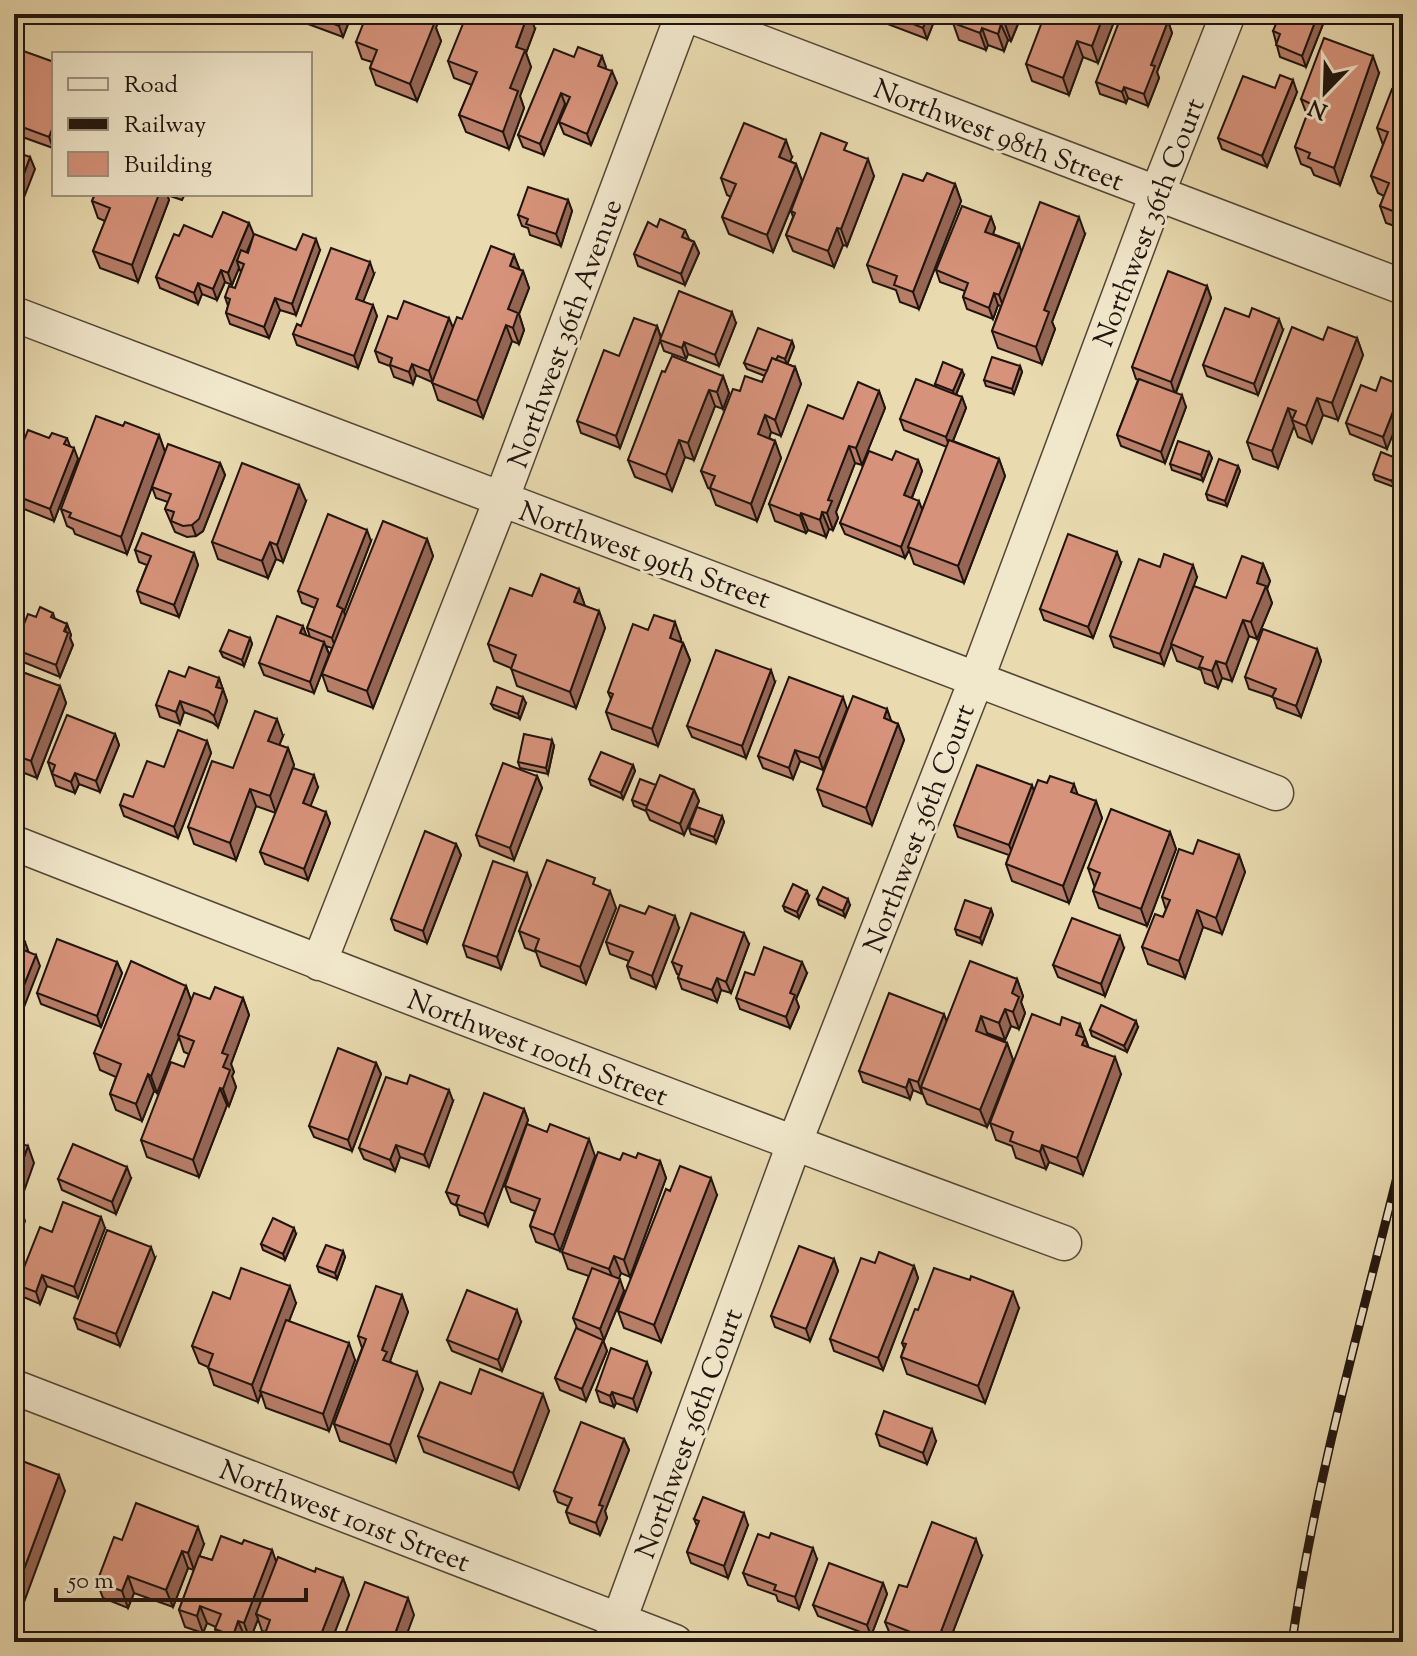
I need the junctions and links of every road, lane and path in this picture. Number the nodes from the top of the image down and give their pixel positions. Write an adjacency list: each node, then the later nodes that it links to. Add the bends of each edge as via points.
1 (684, 14): 3 (street, Northwest 98th Street); 6 (street, Northwest 36th Avenue)
2 (1228, 14): 3 (street, Northwest 36th Court)
3 (1157, 194): 4 (street, Northwest 98th Street); 7 (street, Northwest 36th Court)
4 (1403, 287)
5 (14, 314): 6 (street, Northwest 99th Street)
6 (501, 500): 7 (street, Northwest 99th Street); 10 (street, Northwest 36th Avenue)
7 (977, 678): 8 (street, Northwest 99th Street); 11 (street, Northwest 36th Court)
8 (1276, 793)
9 (14, 843): 10 (street, Northwest 100th Street)
10 (319, 963): 11 (street, Northwest 100th Street)
11 (794, 1144): 12 (street, Northwest 100th Street); 14 (street, Northwest 36th Court)
12 (1064, 1243)
13 (14, 1387): 14 (street, Northwest 101st Street)
14 (614, 1632): 15 (street, Northwest 101st Street)
15 (675, 1642)

